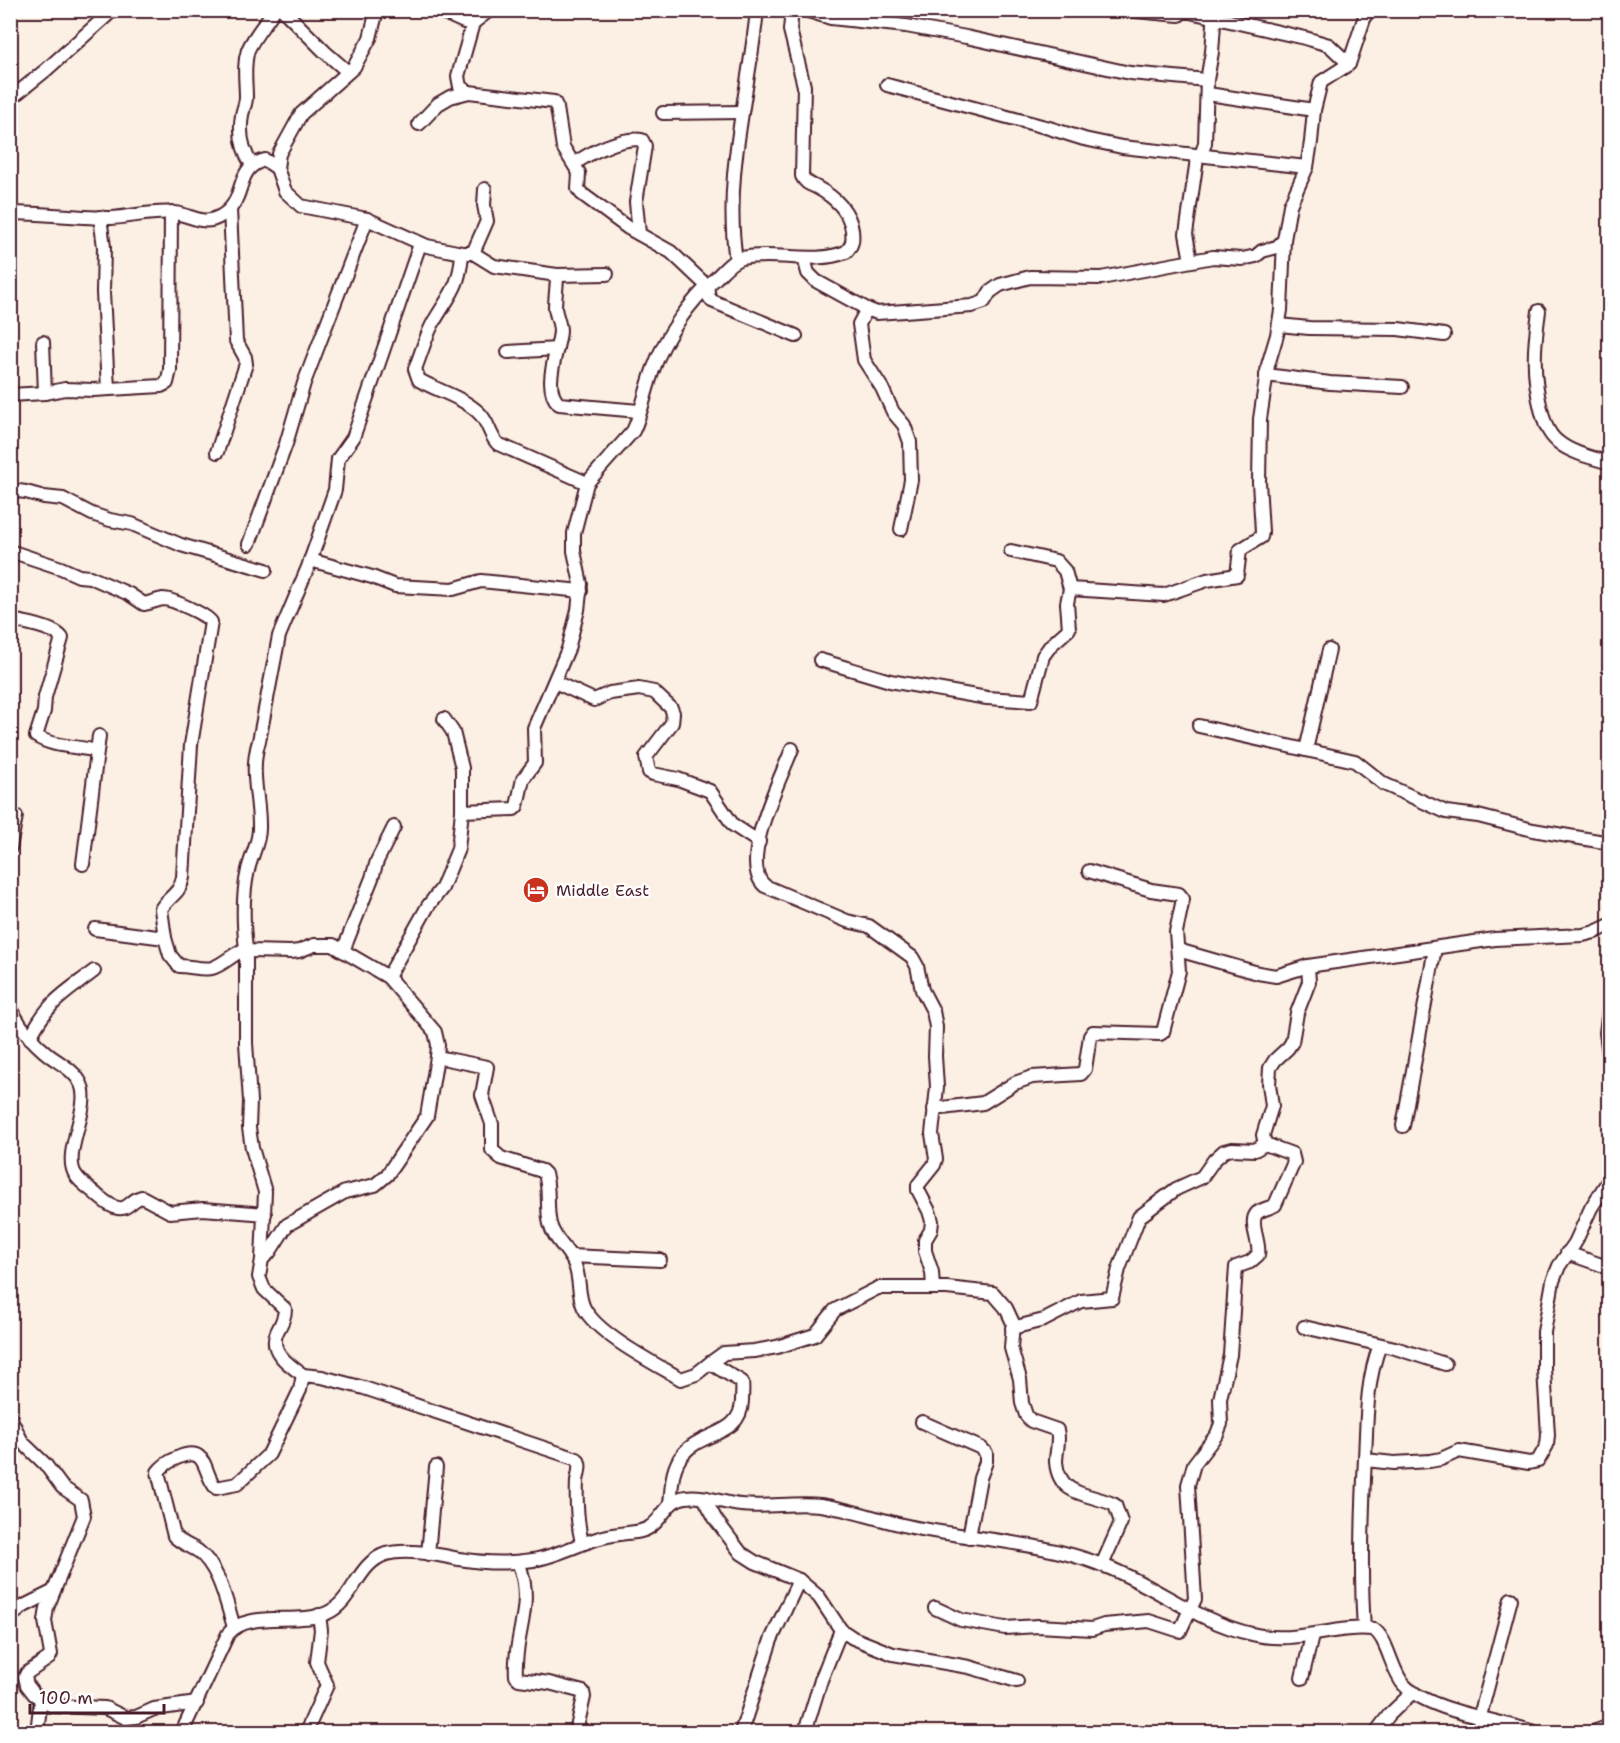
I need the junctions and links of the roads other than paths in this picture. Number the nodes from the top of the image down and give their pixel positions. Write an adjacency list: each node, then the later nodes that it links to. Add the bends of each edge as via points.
1 (113, 10): 20 (street)
2 (274, 10): 29 (street, via 251,44 246,59 246,101 241,119 245,155)
3 (283, 10): 15 (street)
4 (377, 10): 15 (street, via 370,38)
5 (437, 10): 13 (street)
6 (490, 10): 13 (street)
7 (757, 10): 22 (street)
8 (792, 10): 42 (street, via 790,30 804,86 802,176 842,207 853,236 846,252)
9 (804, 10): 16 (street, via 831,18 966,37 1130,73)
10 (1124, 10): 12 (street)
11 (1367, 10): 14 (street)
12 (1215, 14): 14 (street, via 1329,45); 16 (street)
13 (473, 23): 18 (street, via 459,76 460,87)
14 (1349, 64): 21 (street, via 1321,82)
15 (348, 72): 25 (street, via 302,114)
16 (1207, 80): 19 (street)
17 (887, 85): 26 (street, via 1084,139)
18 (469, 92): 24 (street, via 438,104); 28 (street, via 554,102 563,147)
19 (1208, 94): 21 (street); 26 (street)
20 (10, 99)
21 (1314, 110): 30 (street)
22 (742, 112): 23 (street); 43 (street, via 732,194)
23 (663, 113)
24 (419, 124)
25 (279, 154): 27 (street); 31 (street)
26 (1201, 156): 30 (street); 44 (street, via 1197,159 1186,234)
27 (265, 160): 29 (street); 31 (street)
28 (574, 164): 38 (street, via 579,173 578,191); 38 (street, via 605,147 642,140 645,146 636,202)
29 (252, 165): 33 (street)
30 (1307, 167): 39 (street, via 1290,205)
31 (277, 168): 37 (street, via 285,191 301,206)
32 (485, 189): 41 (street, via 487,221)
33 (230, 209): 34 (street, via 211,220); 62 (street, via 236,341 246,364)
34 (171, 212): 36 (street); 58 (street, via 167,383)
35 (10, 213): 36 (street)
36 (100, 217): 58 (street)
37 (367, 219): 40 (street); 67 (street, via 304,382)
38 (639, 234): 47 (street, via 671,252)
39 (1284, 240): 44 (street, via 1256,256); 50 (street)
40 (420, 244): 41 (street); 70 (street, via 353,438 338,459 335,490)
41 (467, 253): 46 (street, via 494,266); 64 (street, via 456,286 432,326 415,369 419,380 479,412 498,444)
42 (804, 258): 43 (street, via 763,256); 48 (street, via 810,275)
43 (736, 260): 47 (street)
44 (1191, 261): 48 (street, via 1101,278 1030,277 1000,285 984,302 972,306 882,314)
45 (607, 274): 46 (street)
46 (557, 275): 54 (street, via 555,309 560,331)
47 (706, 286): 52 (street, via 712,302); 61 (street, via 665,344)
48 (867, 309): 66 (street, via 859,324 864,360 904,425 910,442 911,480)
49 (1539, 311): 63 (street, via 1533,351 1545,423 1560,444)
50 (1279, 325): 51 (street, via 1398,328); 56 (street)
51 (1444, 335)
52 (796, 336)
53 (44, 342): 59 (street)
54 (556, 349): 55 (street); 61 (street, via 551,366 553,394 559,404)
55 (508, 352)
56 (1266, 375): 57 (street); 72 (street, via 1259,428 1262,532 1261,537 1240,550 1237,574 1164,595)
57 (1402, 387)
58 (108, 390): 59 (street, via 64,389)
59 (45, 393): 60 (street)
60 (10, 395)
61 (639, 411): 64 (street, via 633,431)
62 (217, 452)
63 (1610, 463)
64 (587, 483): 73 (street, via 574,532)
65 (10, 490): 71 (street, via 63,499 92,514)
66 (901, 529)
67 (249, 544)
68 (10, 551): 94 (street, via 90,577 144,604 165,599 207,616 212,622 190,745 182,887 161,909)
69 (1011, 552): 72 (street, via 1056,561 1065,571)
70 (310, 560): 73 (street, via 395,586 453,589 481,582); 96 (street, via 279,636 255,754 259,832 245,890)
71 (266, 570)
72 (1070, 589): 76 (street, via 1066,603 1070,629 1043,656 1031,701 987,698 900,683)
73 (581, 591): 77 (street, via 573,631)
74 (10, 620): 83 (street, via 58,633 62,638 36,736 47,743)
75 (1329, 650): 82 (street)
76 (819, 660)
77 (555, 682): 84 (street, via 534,728 535,763 523,779 517,806); 87 (street, via 594,700 615,692 655,692 671,708 674,717 646,757 649,772 710,790 733,825)
78 (444, 719): 84 (street, via 453,732 462,768)
79 (1199, 726): 82 (street)
80 (99, 736): 83 (street)
81 (792, 749): 87 (street, via 764,814)
82 (1306, 750): 88 (street, via 1355,761 1384,784 1446,812)
83 (97, 751): 90 (street)
84 (462, 811): 101 (street, via 458,849 447,878)
85 (16, 816): 89 (street)
86 (394, 827): 98 (street)
87 (759, 842): 107 (street, via 757,870 763,885 847,921 869,926 915,960 922,990 936,1021)
88 (1610, 843)
89 (10, 848)
90 (83, 864)
91 (1089, 871): 97 (street, via 1179,894 1183,904 1176,932)
92 (1610, 925): 95 (street, via 1583,935 1495,939)
93 (95, 929): 94 (street)
94 (165, 938): 96 (street, via 170,955 179,966 210,968)
95 (1435, 948): 99 (street); 108 (street)
96 (246, 949): 98 (street, via 291,952 325,944); 111 (street, via 249,1128 265,1192)
97 (1178, 950): 99 (street, via 1276,976); 107 (street, via 1179,971 1162,1034 1095,1031 1090,1036 1083,1073 1032,1077 983,1104)
98 (343, 951): 101 (street)
99 (1308, 966): 109 (street, via 1307,991 1297,1012 1292,1042 1270,1068 1272,1106 1263,1135)
100 (94, 971): 104 (street, via 54,1001)
101 (388, 977): 105 (street, via 435,1032)
102 (1610, 1001): 106 (street, via 1606,1033)
103 (10, 1006): 104 (street)
104 (30, 1038): 111 (street, via 79,1080 84,1098 74,1142 73,1170 101,1198 118,1208 142,1197 170,1212 197,1209)
105 (437, 1057): 113 (street, via 487,1067 482,1095 492,1124 492,1150 501,1158 545,1174 550,1224); 114 (street, via 427,1116 387,1175 375,1185 345,1192 287,1225)
106 (1610, 1062)
107 (934, 1108): 117 (street, via 932,1134 936,1159 918,1185 932,1221 925,1251)
108 (1403, 1126)
109 (1265, 1144): 119 (street, via 1255,1150 1224,1150 1202,1177 1176,1189 1139,1217 1112,1298 1081,1301 1044,1320); 139 (street, via 1292,1154 1294,1162 1275,1205 1255,1217 1258,1255 1236,1267 1230,1355 1220,1399 1221,1424 1194,1464 1188,1485 1195,1592)
110 (1610, 1178): 112 (street)
111 (265, 1214): 114 (street)
112 (1567, 1253): 116 (street); 126 (street, via 1555,1274 1545,1323 1548,1436 1538,1461 1529,1463 1459,1451 1430,1461)
113 (570, 1256): 115 (street); 121 (street, via 585,1311 608,1334 681,1379)
114 (262, 1259): 123 (street, via 260,1284 285,1309 275,1345 291,1367)
115 (660, 1260)
116 (1610, 1268)
117 (933, 1288): 119 (street, via 993,1293 1006,1308); 121 (street, via 872,1289 832,1312 815,1335 754,1352 724,1353)
118 (1304, 1327): 120 (street)
119 (1012, 1328): 134 (street, via 1011,1348 1024,1409 1030,1421 1057,1430 1057,1469 1065,1484 1072,1493 1102,1498 1115,1505 1121,1522)
120 (1380, 1345): 122 (street); 126 (street, via 1369,1386)
121 (710, 1363): 129 (street, via 742,1383 742,1411 735,1423 697,1442 681,1455 675,1466)
122 (1445, 1364)
123 (303, 1375): 131 (street, via 364,1388 577,1459 580,1466 576,1516); 142 (street, via 300,1390 269,1454 237,1484 216,1488 203,1460 196,1455 166,1463 158,1472 174,1536 198,1551 209,1564)
124 (10, 1417): 136 (street, via 22,1442 84,1506 81,1525)
125 (922, 1422): 130 (street, via 986,1452)
126 (1365, 1460): 143 (street, via 1361,1503)
127 (436, 1467): 132 (street)
128 (704, 1498): 129 (street, via 685,1497); 130 (street, via 743,1506 819,1505); 135 (street, via 741,1552)
129 (670, 1504): 131 (street, via 649,1528)
130 (969, 1537): 134 (street, via 1063,1552)
131 (582, 1543): 133 (street)
132 (428, 1554): 133 (street); 140 (street, via 393,1553 376,1559 339,1605)
133 (518, 1562): 156 (street, via 526,1600 516,1676 583,1692)
134 (1102, 1565): 139 (street)
135 (799, 1580): 144 (street, via 819,1597); 157 (street, via 771,1640)
136 (52, 1592): 141 (street); 149 (street, via 45,1622 51,1654 25,1677 27,1685)
137 (1511, 1599): 151 (street)
138 (936, 1608): 139 (street, via 961,1620 1005,1628 1092,1629 1151,1621 1180,1631)
139 (1191, 1611): 145 (street, via 1231,1629 1262,1637)
140 (319, 1615): 142 (street, via 259,1620); 155 (street, via 317,1662 327,1685)
141 (10, 1617)
142 (234, 1627): 150 (street)
143 (1365, 1628): 145 (street); 148 (street, via 1378,1632 1395,1672)
144 (841, 1630): 147 (street, via 893,1654); 158 (street)
145 (1312, 1636): 146 (street)
146 (1302, 1678)
147 (1017, 1680)
148 (1413, 1692): 151 (street, via 1437,1705); 159 (street)
149 (41, 1699): 150 (street, via 52,1706 105,1708 126,1718 154,1709); 153 (street)
150 (197, 1703): 154 (street)
151 (1480, 1716): 160 (street); 161 (street)
152 (1610, 1726): 162 (street)
153 (37, 1732)
154 (183, 1732)
155 (306, 1732)
156 (576, 1732)
157 (741, 1732)
158 (805, 1732)
159 (1376, 1732)
160 (1479, 1732)
161 (1534, 1732)
162 (1593, 1732)

